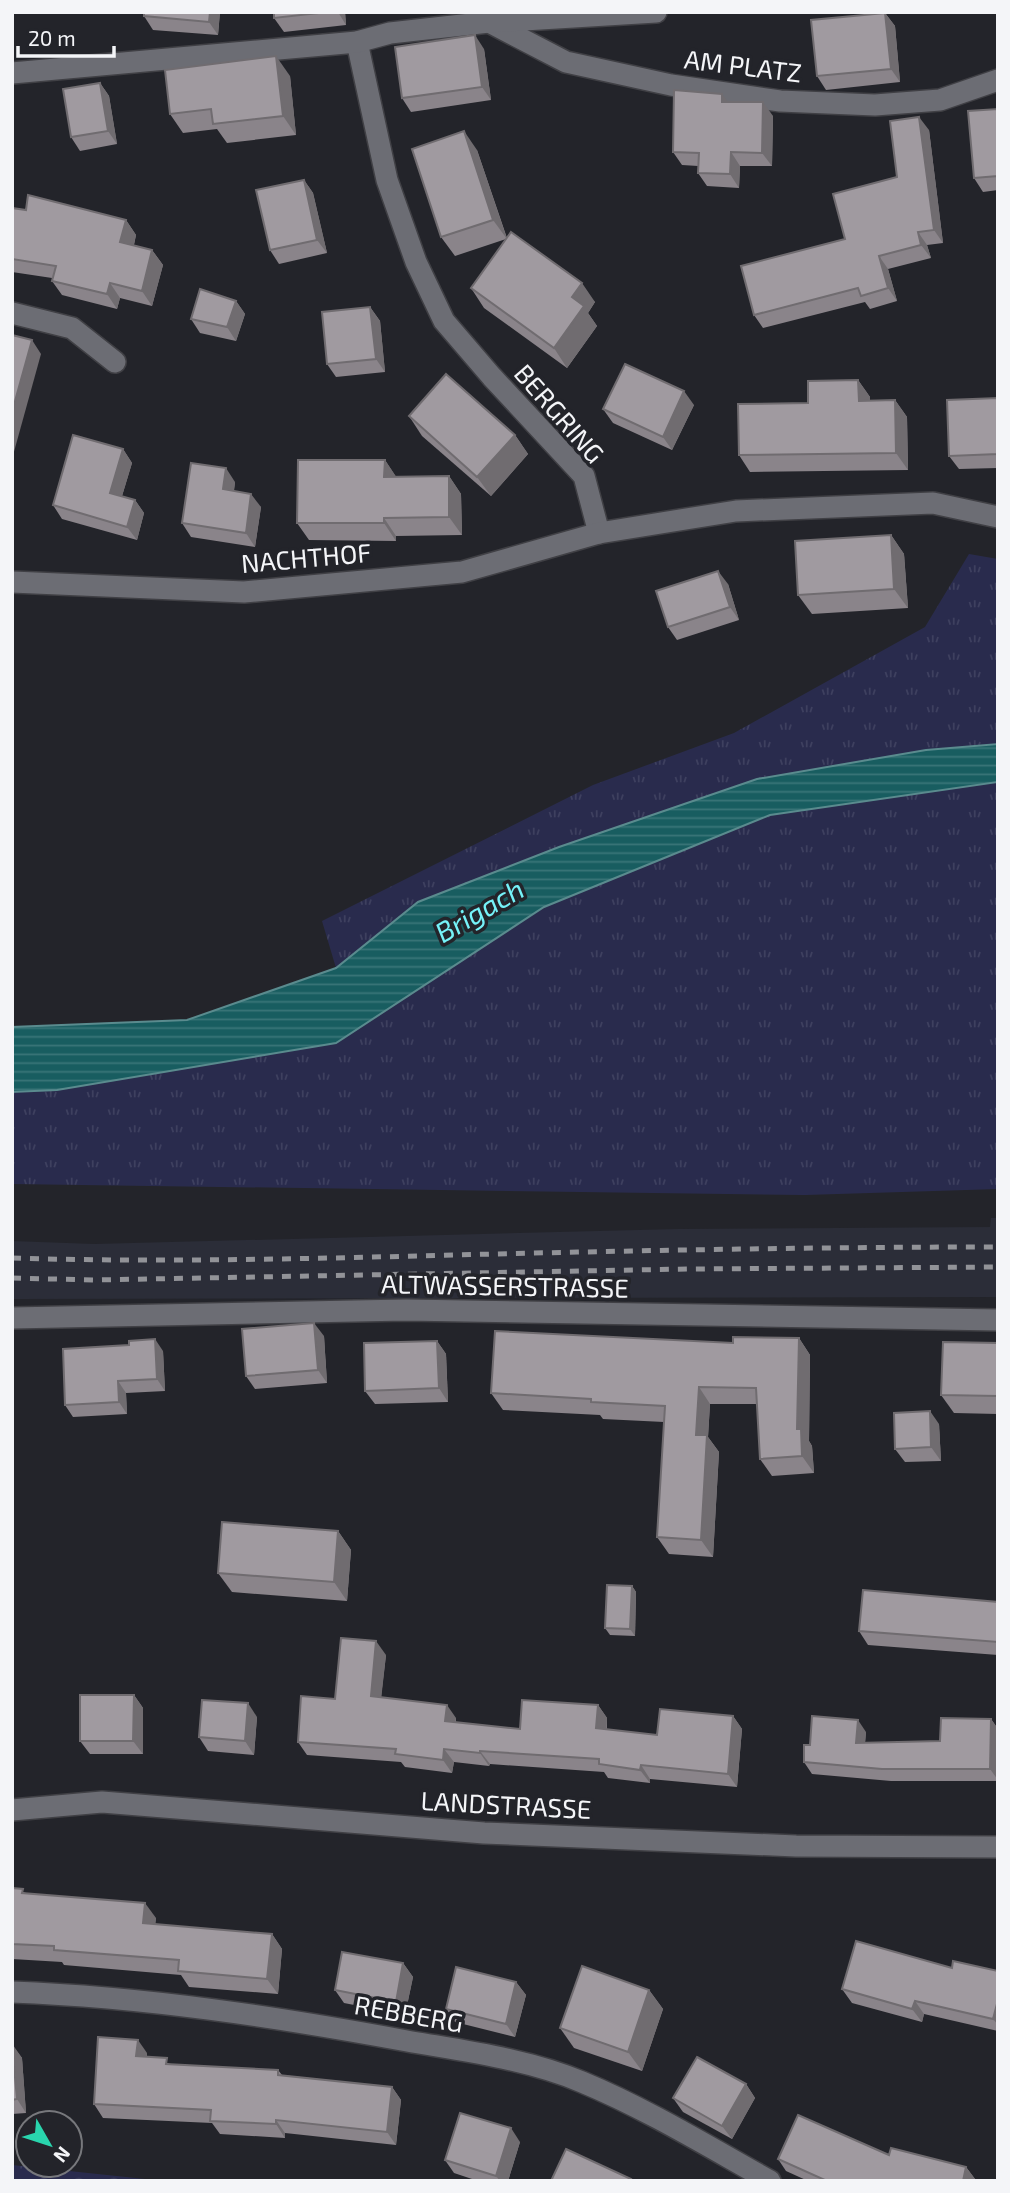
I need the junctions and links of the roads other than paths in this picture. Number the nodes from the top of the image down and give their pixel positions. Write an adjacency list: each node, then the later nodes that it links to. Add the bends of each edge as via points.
1 (399, 12): 4 (street)
2 (656, 12): 3 (street)
3 (489, 22): 4 (street); 7 (street, AM PLATZ, via 566,62 671,85 780,101 876,105 940,100)
4 (390, 33): 5 (street)
5 (357, 42): 6 (street); 11 (street, BERGRING, via 387,180 444,321 584,476)
6 (12, 74)
7 (998, 80)
8 (12, 313): 9 (street, via 72,328)
9 (115, 362)
10 (998, 517): 11 (street, via 933,503 736,511)
11 (599, 533): 12 (street, NACHTHOF, via 462,572 244,592)
12 (12, 582)
13 (12, 1318): 14 (street, ALTWASSERSTRASSE, via 406,1310)
14 (998, 1320)
15 (12, 1810): 16 (street, LANDSTRASSE, via 102,1802 484,1833 796,1846)
16 (998, 1847)
17 (12, 1992): 18 (street, REBBERG, via 78,1995 301,2022 505,2059 581,2081)
18 (770, 2181)

